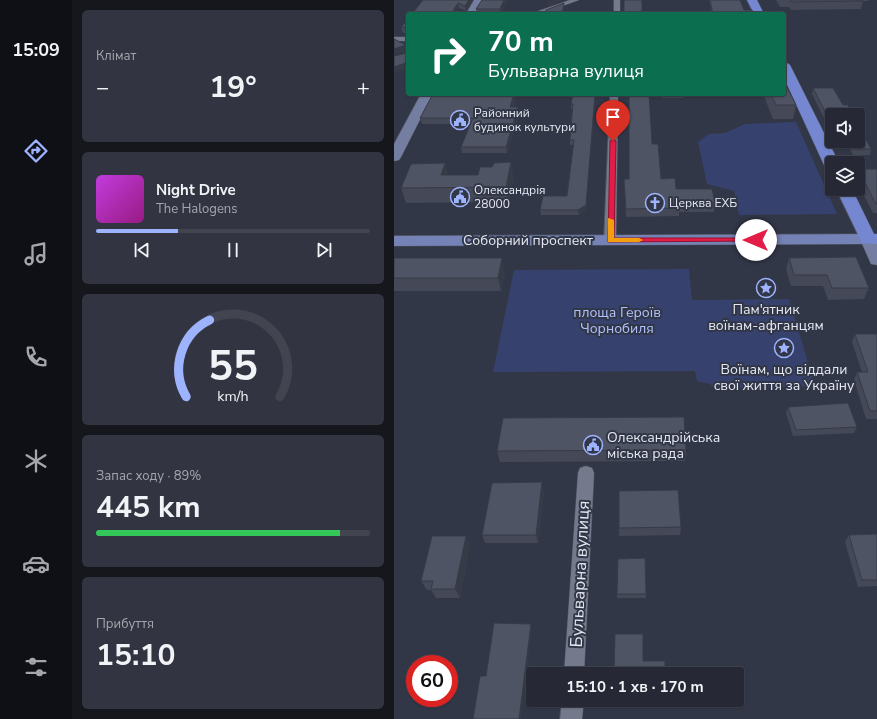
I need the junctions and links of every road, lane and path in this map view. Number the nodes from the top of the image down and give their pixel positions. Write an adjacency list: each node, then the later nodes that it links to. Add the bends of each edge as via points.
1 (479, 0): 5 (street)
2 (576, 0): 6 (street)
3 (617, 0): 7 (street)
4 (752, 0): 8 (highway)
5 (472, 12)
6 (539, 12)
7 (617, 12)
8 (758, 12)
9 (394, 39): 10 (street)
10 (406, 39)
11 (786, 70): 14 (highway)
12 (426, 96): 15 (street)
13 (614, 96): 18 (street)
14 (828, 156)
15 (394, 157)
16 (848, 196): 17 (highway)
17 (873, 239): 18 (main road, Соборний проспект); 20 (street)
18 (610, 240): 19 (main road, Соборний проспект)
19 (394, 241)
20 (877, 260)
21 (586, 473): 22 (street, Бульварна вулиця)
22 (574, 667)
23 (572, 707): 24 (street)
24 (571, 719)

